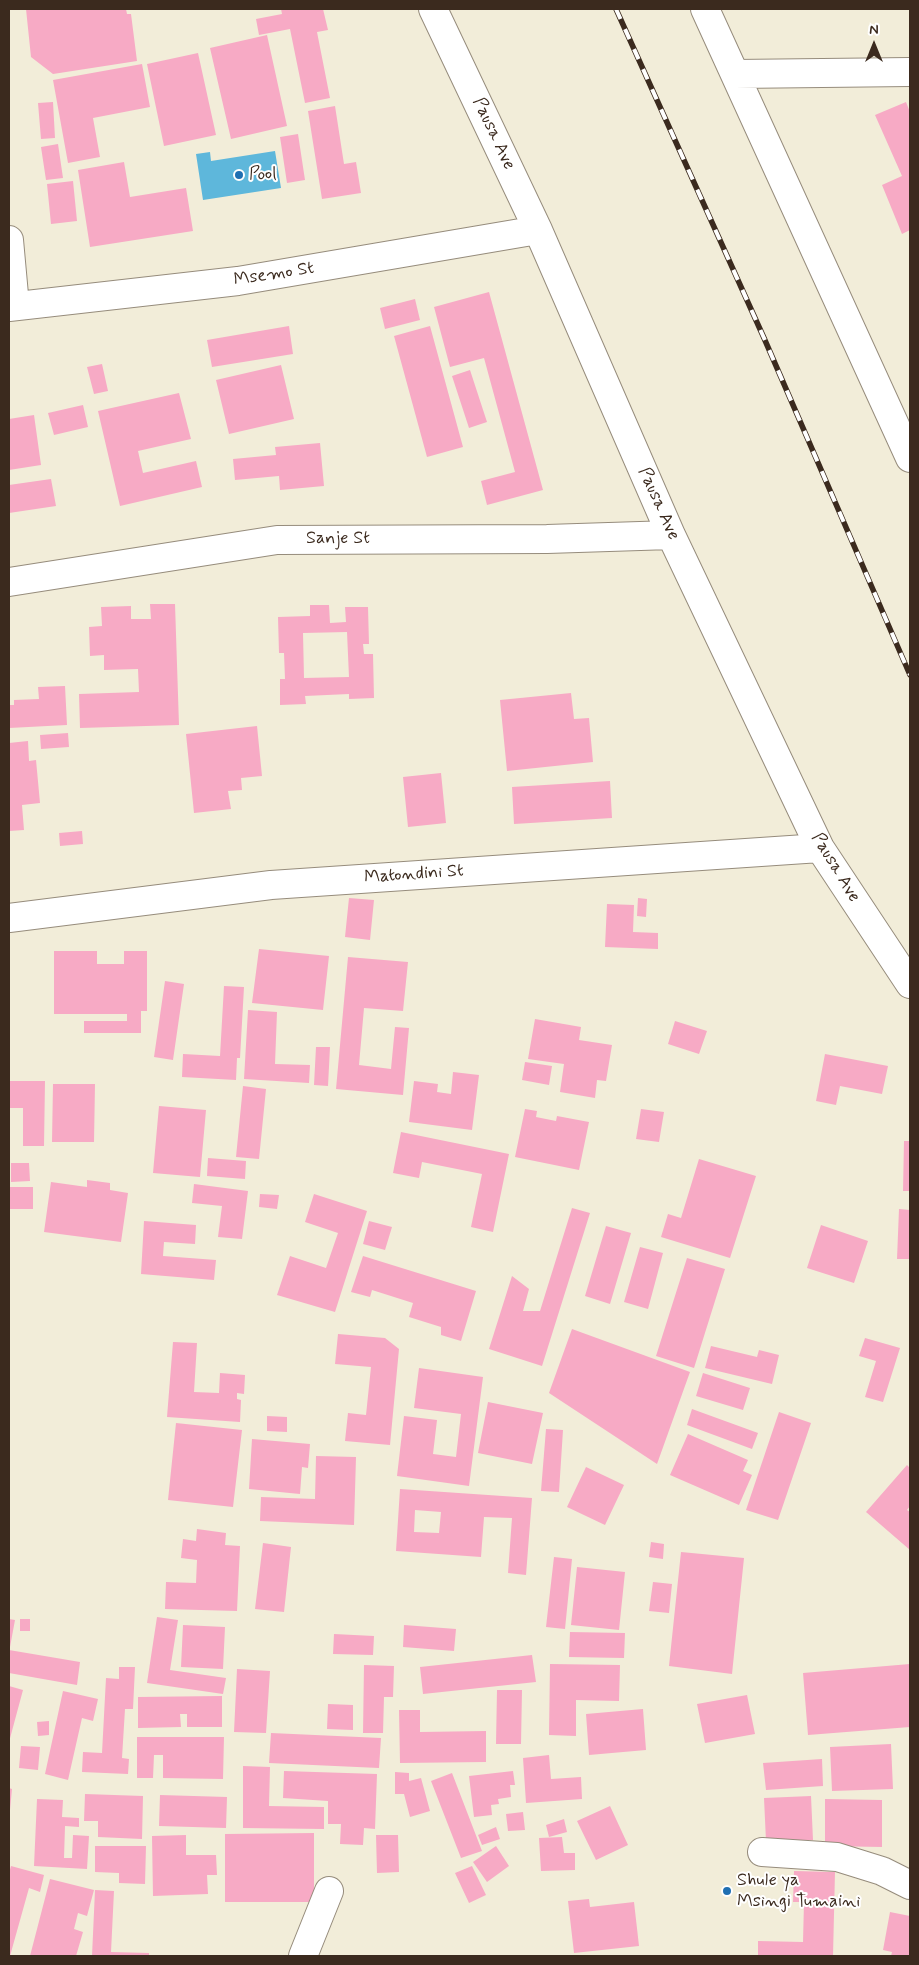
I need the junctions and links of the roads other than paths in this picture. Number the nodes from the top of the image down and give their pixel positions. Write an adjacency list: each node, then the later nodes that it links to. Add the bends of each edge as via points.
1 (433, 9): 5 (street, Pausa Ave)
2 (705, 9): 4 (street)
3 (910, 72): 4 (street)
4 (736, 74): 8 (street)
5 (538, 230): 7 (street, Msemo St, via 238,281); 9 (street, Pausa Ave)
6 (9, 240): 7 (street)
7 (12, 307)
8 (910, 458)
9 (672, 535): 10 (street, Sanje St, via 277,540); 11 (street, Pausa Ave)
10 (9, 582)
11 (820, 848): 12 (street, Matondini St, via 271,885); 13 (street, Pausa Ave)
12 (9, 918)
13 (910, 984)
14 (762, 1852): 15 (street, via 837,1857 882,1871)
15 (910, 1885)
16 (329, 1891): 17 (street)
17 (303, 1956)

